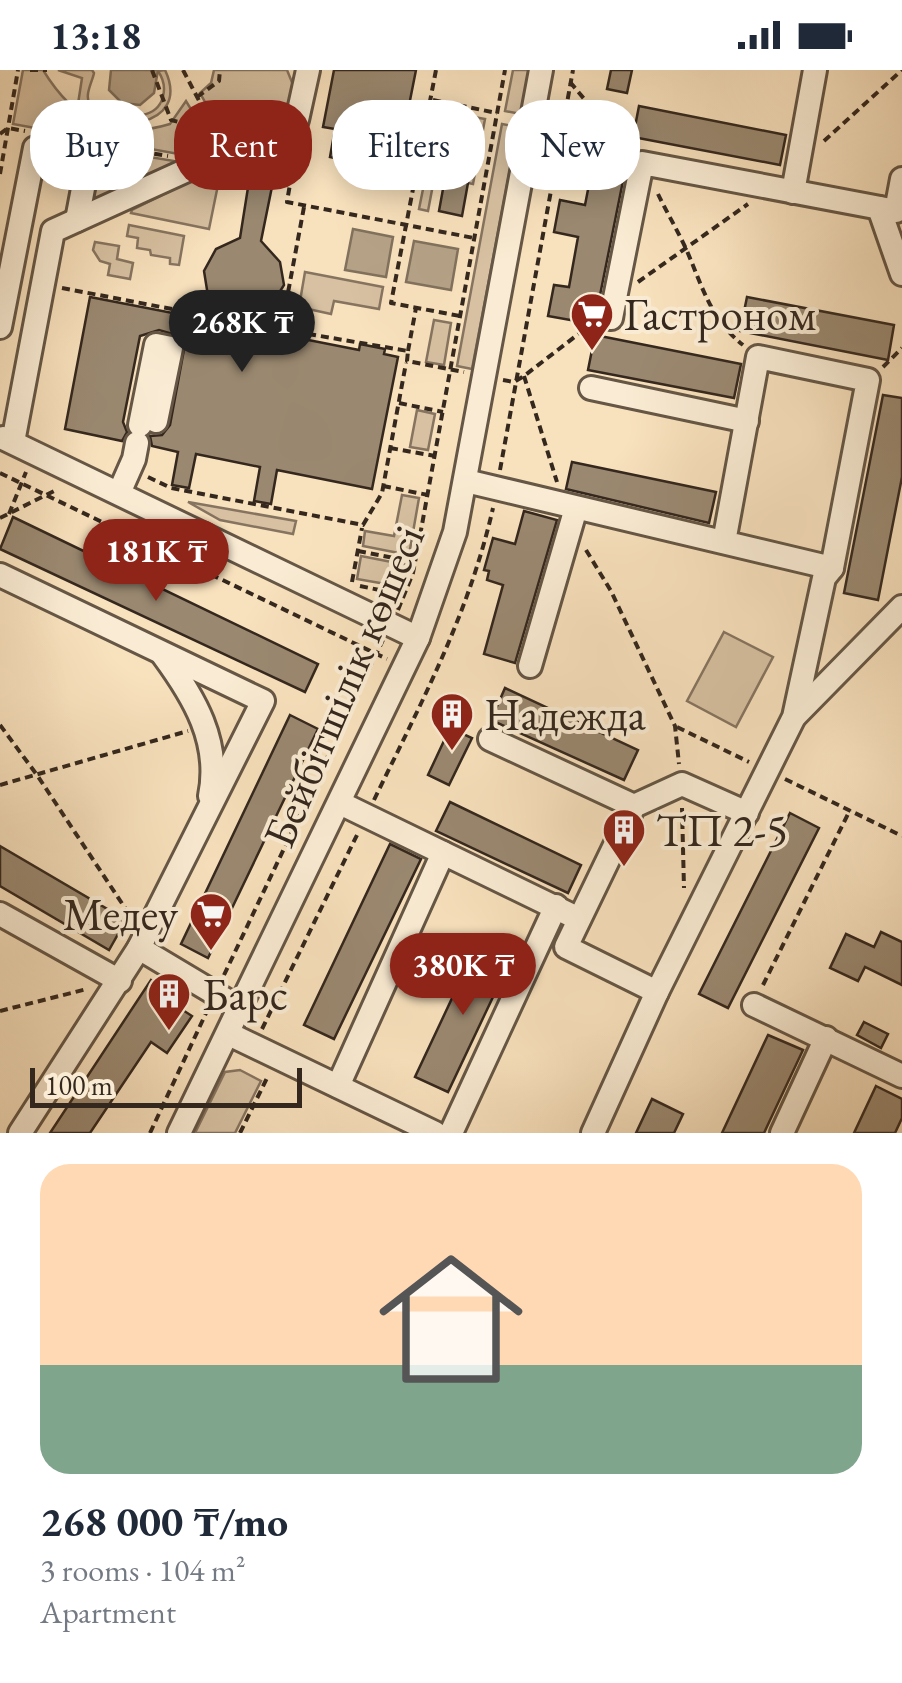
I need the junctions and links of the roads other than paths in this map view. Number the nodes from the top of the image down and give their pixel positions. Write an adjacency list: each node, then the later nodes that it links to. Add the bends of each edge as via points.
1 (308, 70): 7 (street, via 297,120 223,163)
2 (542, 70): 15 (street, Бейбітшілік көшесі)
3 (816, 70): 5 (street)
4 (902, 179): 6 (street, via 896,211)
5 (783, 190): 6 (street); 9 (street, via 642,163)
6 (879, 208): 8 (street)
7 (76, 220): 10 (street, via 89,158 34,148); 14 (street, via 53,231)
8 (902, 274)
9 (612, 312)
10 (0, 327)
11 (591, 388): 12 (street)
12 (746, 421): 18 (street); 19 (street, via 758,357 868,380)
13 (144, 430): 16 (street)
14 (7, 439): 16 (street)
15 (466, 482): 17 (street); 22 (street, Бейбітшілік көшесі)
16 (119, 493): 22 (street)
17 (571, 513): 18 (street); 24 (street)
18 (724, 542): 19 (street)
19 (832, 568): 25 (street, via 824,578)
20 (0, 576): 23 (street)
21 (902, 607): 25 (street)
22 (418, 638): 27 (street, Бейбітшілік көшесі)
23 (162, 654): 30 (street, via 205,726 213,769); 30 (street, via 263,700)
24 (530, 666)
25 (794, 717): 29 (street)
26 (490, 739): 28 (street)
27 (340, 803): 31 (street); 39 (street, Бейбітшілік көшесі)
28 (634, 806): 29 (street, via 682,784); 34 (street)
29 (747, 813): 37 (street)
30 (206, 814): 35 (street)
31 (443, 853): 32 (street); 43 (street)
32 (556, 906): 34 (street); 47 (street)
33 (0, 914): 36 (street)
34 (579, 919): 37 (street, via 566,947)
35 (141, 942): 36 (street); 39 (street)
36 (120, 981): 44 (street)
37 (658, 992): 48 (street)
38 (754, 1004): 41 (street)
39 (241, 1009): 40 (street, Бейбітшілік көшесі)
40 (230, 1034): 43 (street); 45 (street, Бейбітшілік көшесі)
41 (826, 1038): 42 (street); 49 (street)
42 (902, 1076)
43 (338, 1086): 46 (street)
44 (20, 1133)
45 (180, 1133)
46 (436, 1133)
47 (451, 1133)
48 (593, 1133)
49 (782, 1133)

